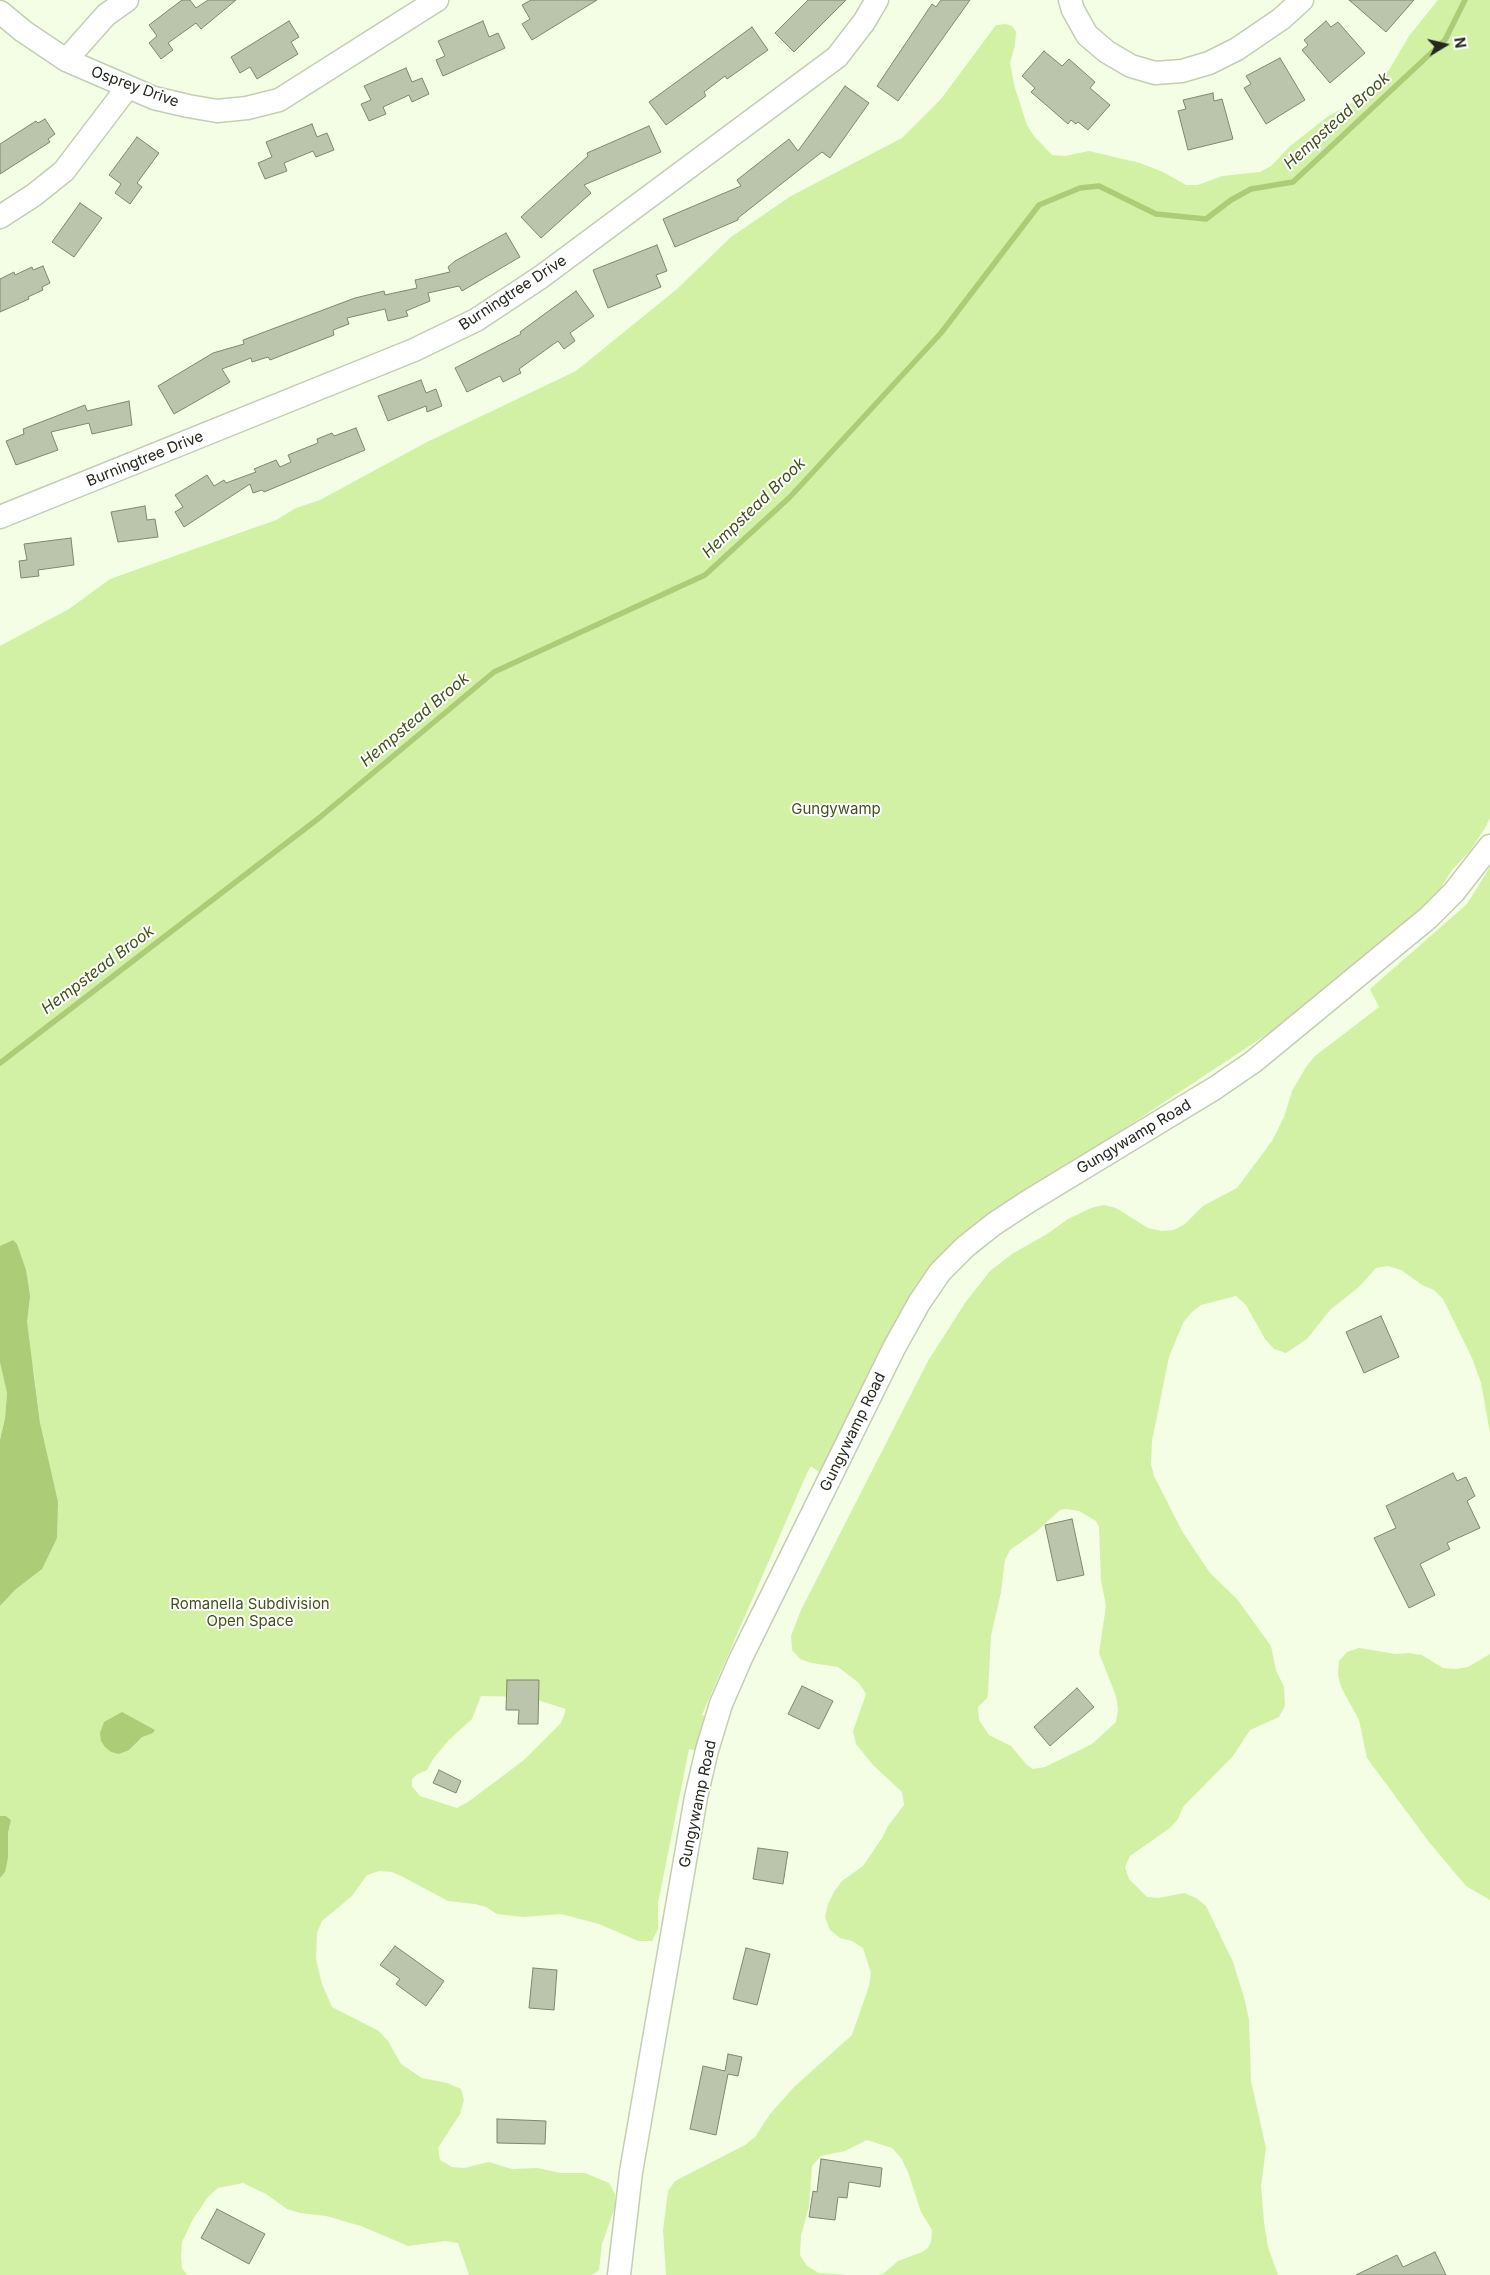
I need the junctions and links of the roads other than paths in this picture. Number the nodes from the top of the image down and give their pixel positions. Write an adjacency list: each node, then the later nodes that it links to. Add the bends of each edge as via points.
1 (127, 0): 7 (street, via 106,16)
2 (437, 0): 8 (street, Osprey Drive, via 279,100 217,111 163,100)
3 (877, 0): 10 (street, Burningtree Drive, via 836,57 541,277 476,320 414,350)
4 (1070, 0): 5 (street, via 1087,35 1131,66 1155,73 1182,71 1216,60 1281,19)
5 (1302, 0)
6 (0, 12): 7 (street, Osprey Drive)
7 (66, 60): 8 (street, Osprey Drive)
8 (127, 88): 9 (street, via 64,171)
9 (0, 217)
10 (0, 517)
11 (1490, 846): 12 (street, Gungywamp Road, via 1454,892 1428,918 1253,1062 994,1224 940,1272 919,1303 721,1704 696,1797 631,2172)
12 (619, 2275)

